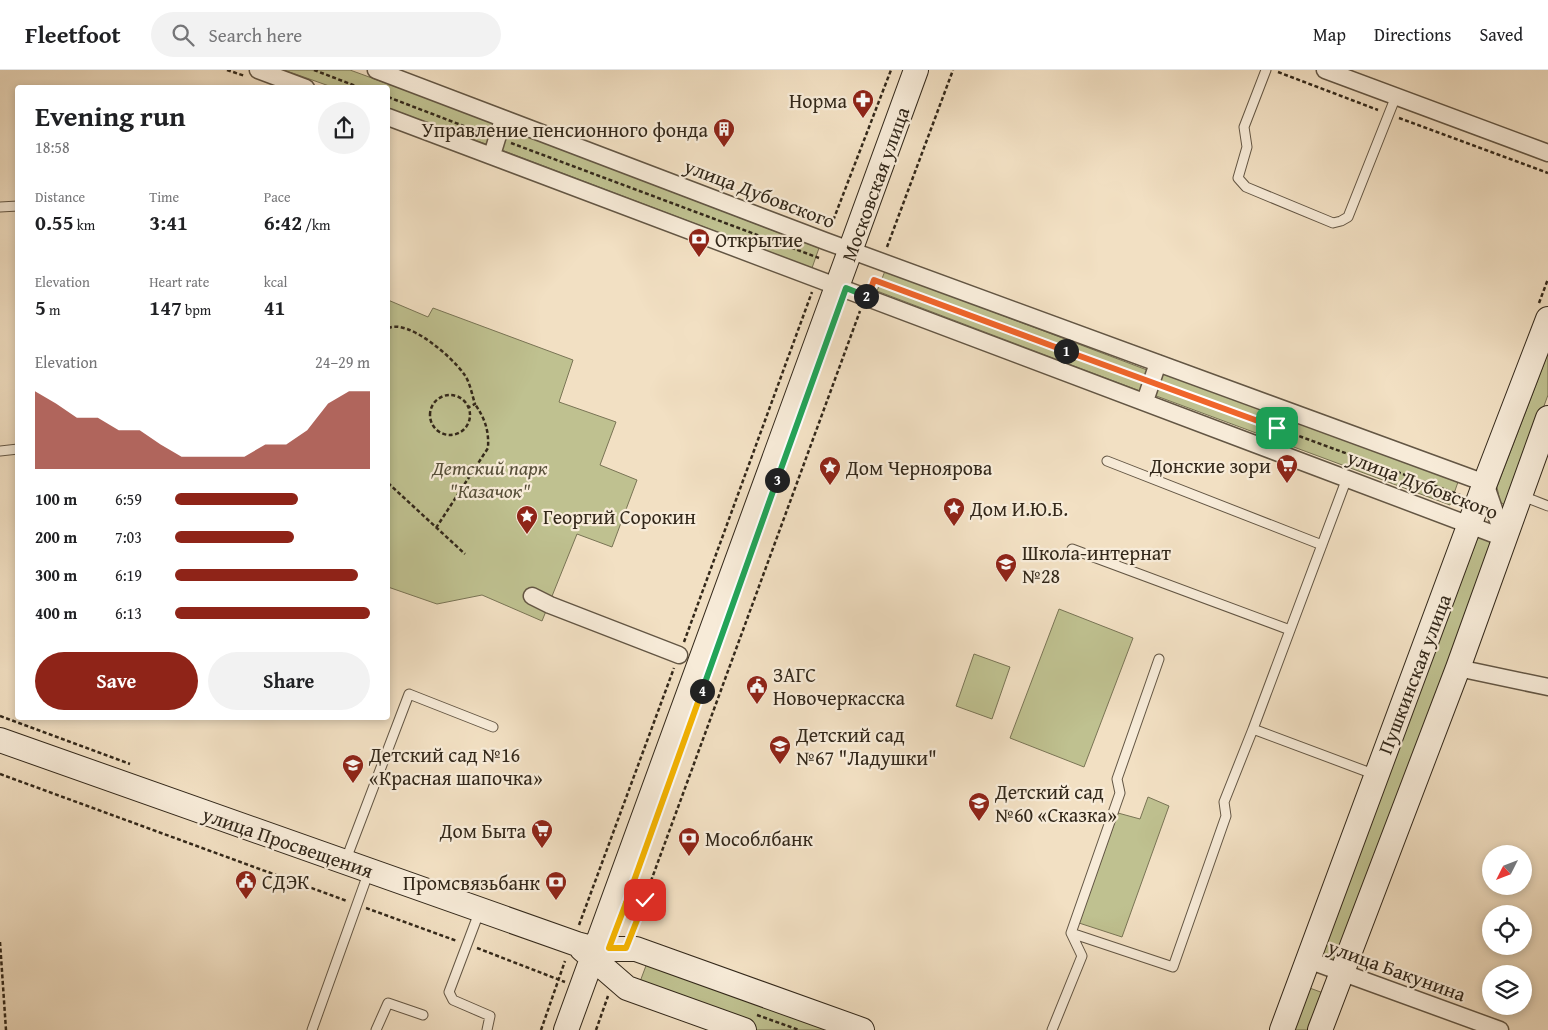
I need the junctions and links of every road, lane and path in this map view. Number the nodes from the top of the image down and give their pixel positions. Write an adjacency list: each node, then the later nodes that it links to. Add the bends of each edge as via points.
1 (258, 70): 11 (street)
2 (314, 70): 12 (path)
3 (376, 70): 17 (street, улица Дубовского)
4 (891, 70): 24 (path)
5 (916, 70): 25 (main road, Московская улица)
6 (925, 70): 25 (main road, Московская улица)
7 (953, 70): 27 (path)
8 (1266, 70): 15 (lane, via 1244,127 1247,147 1238,178 1246,187 1333,223 1348,217)
9 (1272, 70): 15 (path)
10 (1325, 70): 13 (street)
11 (298, 85)
12 (353, 85)
13 (1396, 96): 15 (lane); 19 (street)
14 (390, 99): 18 (path)
15 (1389, 114): 21 (path)
16 (390, 118): 20 (street, улица Дубовского)
17 (504, 119): 18 (street); 24 (street, улица Дубовского)
18 (498, 138): 20 (street); 26 (path)
19 (1548, 153)
20 (492, 155): 28 (street, улица Дубовского)
21 (1548, 173)
22 (15, 206): 23 (lane)
23 (0, 207)
24 (825, 240): 25 (street, улица Дубовского); 26 (path)
25 (855, 251): 27 (street, улица Дубовского); 30 (main road, Московская улица)
26 (819, 258): 28 (path)
27 (882, 262): 29 (path); 33 (street, улица Дубовского)
28 (812, 276): 30 (street, улица Дубовского)
29 (874, 280): 30 (path); 34 (path)
30 (854, 294): 35 (street, улица Дубовского); 68 (main road, Московская улица); 68 (path)
31 (1548, 319): 44 (main road, Пушкинская улица)
32 (390, 328): 36 (path, via 416,332 440,349 465,376)
33 (1158, 363): 34 (street); 44 (street, улица Дубовского)
34 (1151, 382): 35 (street); 44 (path)
35 (1145, 401): 42 (street, улица Дубовского)
36 (475, 404): 37 (path); 48 (path, via 485,418 488,448)
37 (469, 407): 37 (path, via 458,396 442,396 433,404 431,422 441,433 459,434 468,426 471,417)
38 (1548, 418): 45 (main road, Пушкинская улица)
39 (15, 449): 40 (lane)
40 (0, 451)
41 (1108, 461): 50 (lane)
42 (1347, 478): 47 (street, улица Дубовского); 50 (lane)
43 (390, 485): 48 (path)
44 (1476, 490): 47 (main road, Пушкинская улица); 49 (street, улица Дубовского)
45 (1520, 494): 46 (lane); 49 (main road, Пушкинская улица)
46 (1548, 506)
47 (1470, 524): 49 (street, улица Дубовского); 62 (main road, Пушкинская улица)
48 (436, 528): 52 (path)
49 (1504, 538): 57 (main road, Пушкинская улица)
50 (1322, 545): 54 (lane)
51 (1072, 549): 54 (lane)
52 (465, 554)
53 (532, 596): 55 (street)
54 (1290, 630): 60 (lane)
55 (679, 655)
56 (1160, 659): 66 (lane, via 1117,779 1120,793)
57 (1458, 668): 58 (street); 70 (main road, Пушкинская улица)
58 (1548, 687)
59 (493, 727): 63 (lane, via 409,694)
60 (1253, 729): 62 (lane); 66 (lane, via 1224,802 1226,816 1172,967)
61 (0, 740): 63 (main road, улица Просвещения)
62 (1376, 776): 69 (main road, Пушкинская улица)
63 (345, 862): 64 (main road, улица Просвещения)
64 (369, 871): 65 (main road, улица Просвещения); 73 (lane)
65 (480, 910): 68 (main road, улица Просвещения); 75 (lane, via 449,992 453,1000 490,1016)
66 (1071, 933): 81 (lane, via 1082,956)
67 (0, 942): 72 (path)
68 (602, 956): 76 (main road, Московская улица); 77 (main road, Московская улица); 78 (path); 79 (main road, улица Просвещения, via 627,988); 80 (main road, улица Просвещения, via 636,949)
69 (1308, 960): 70 (street, улица Бакунина); 82 (main road, Пушкинская улица)
70 (1342, 973): 83 (main road, Пушкинская улица); 84 (street, улица Бакунина)
71 (423, 1015): 74 (lane, via 388,1004)
72 (6, 1030)
73 (312, 1030)
74 (376, 1030)
75 (487, 1030)
76 (566, 1030)
77 (580, 1030)
78 (596, 1030)
79 (744, 1030)
80 (862, 1030)
81 (1052, 1030)
82 (1282, 1030)
83 (1320, 1030)
84 (1500, 1030)

